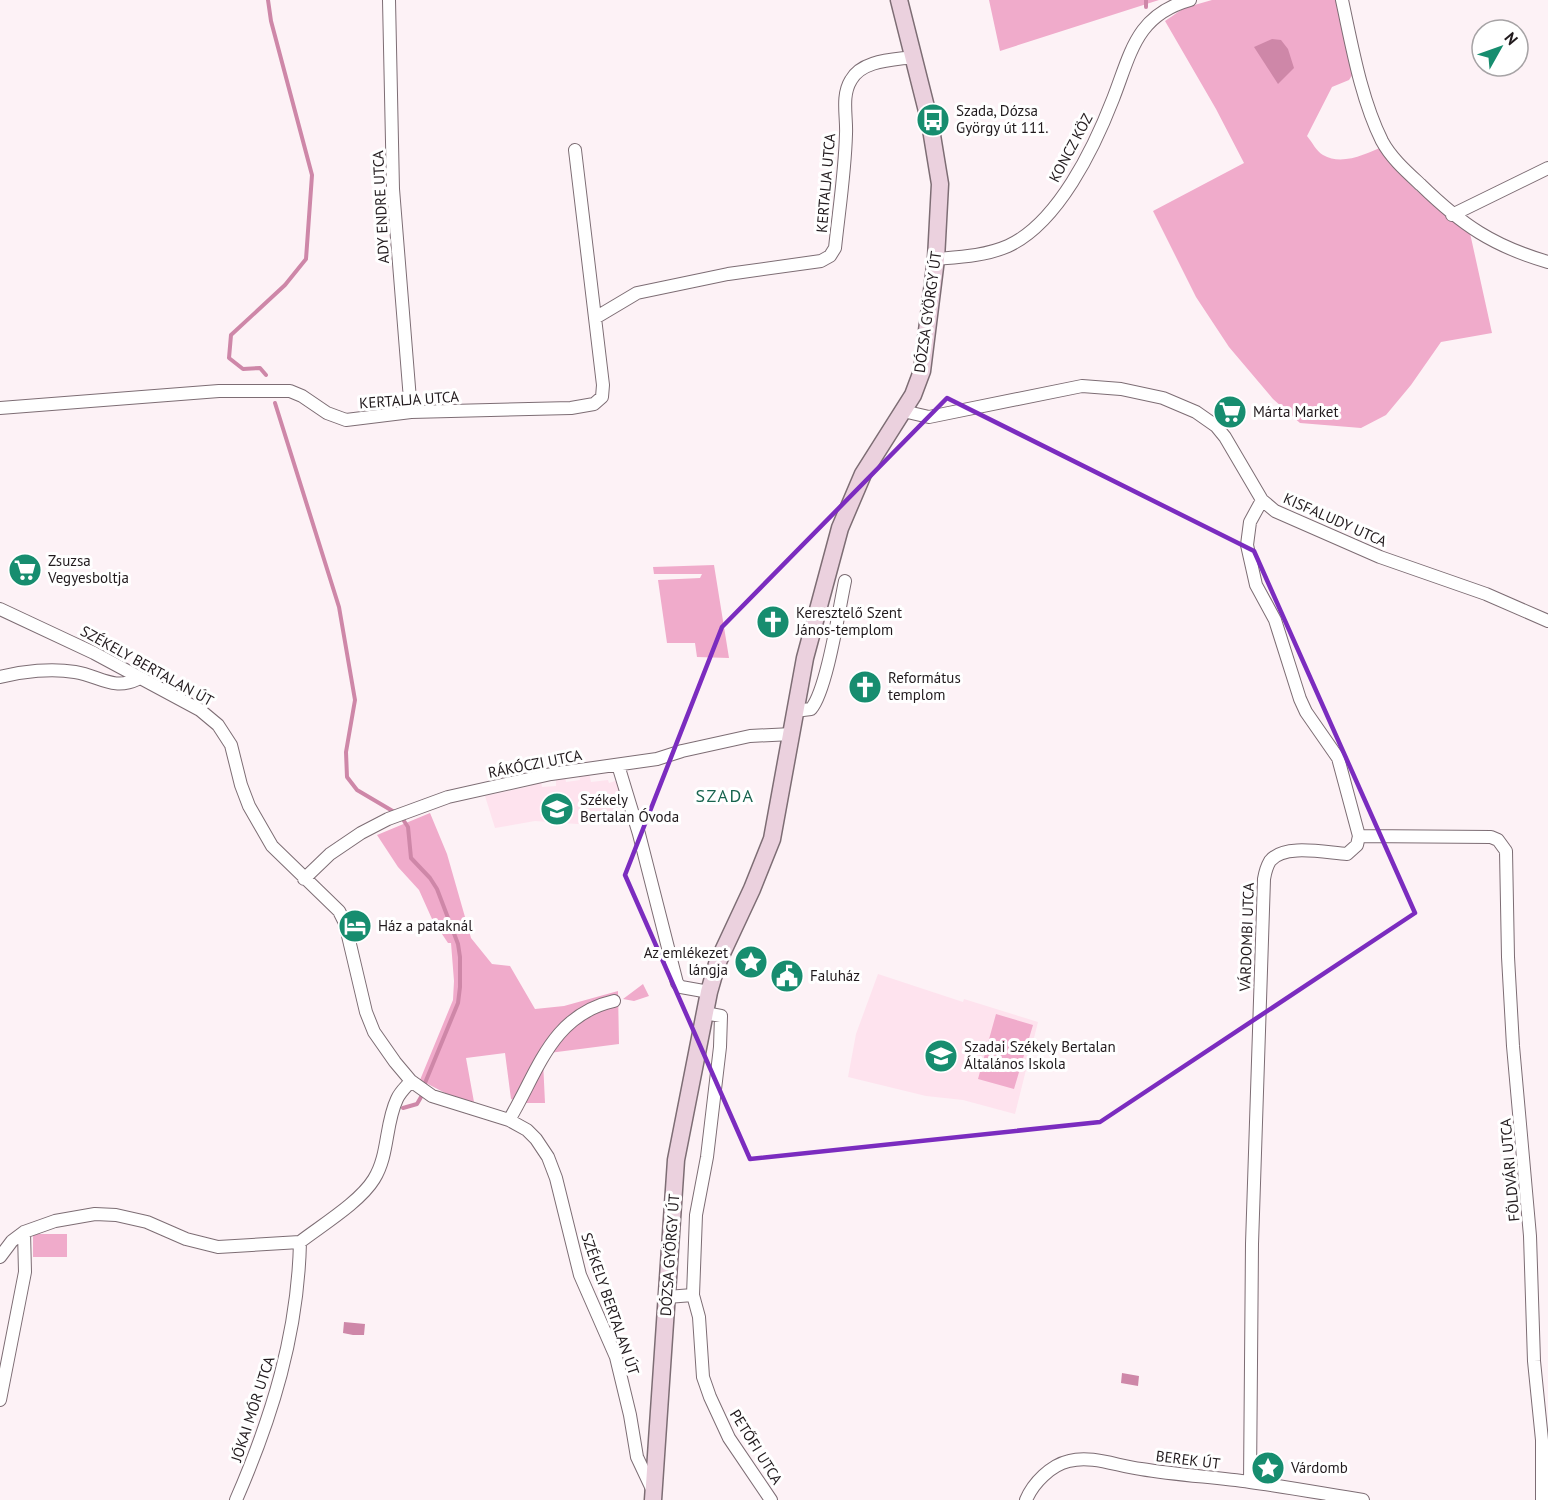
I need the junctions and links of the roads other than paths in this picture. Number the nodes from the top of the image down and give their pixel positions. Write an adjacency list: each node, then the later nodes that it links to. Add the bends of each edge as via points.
1 (389, 0): 14 (street, ADY ENDRE UTCA, via 393,189)
2 (899, 0): 5 (main road, DÓZSA GYÖRGY ÚT)
3 (1190, 0): 9 (street, KONCZ KÖZ, via 1154,17 1138,36 1076,175 1040,222 1010,245 992,252)
4 (1342, 0): 8 (street, via 1355,61 1382,142 1399,165)
5 (913, 57): 9 (main road, DÓZSA GYÖRGY ÚT, via 930,123 939,184); 11 (street, KERTALJA UTCA, via 862,68 851,79 846,94 835,248 830,256 821,261 637,293)
6 (575, 150): 11 (street, KERTALJA UTCA)
7 (1548, 168): 8 (street)
8 (1452, 215): 10 (street, via 1489,240)
9 (936, 259): 13 (main road, DÓZSA GYÖRGY ÚT, via 922,371)
10 (1548, 262)
11 (595, 318): 14 (street, KERTALJA UTCA, via 603,385 602,397 594,404)
12 (0, 408): 14 (street, KERTALJA UTCA, via 219,390 291,392 346,420)
13 (903, 411): 15 (street, KISFALUDY UTCA, via 929,417 1082,386 1121,388 1163,398 1196,412 1216,426); 21 (main road, DÓZSA GYÖRGY ÚT, via 863,474 840,528)
14 (411, 412)
15 (1262, 500): 18 (street, KISFALUDY UTCA, via 1299,523); 24 (street, via 1250,522 1247,545 1256,585 1275,620 1306,712 1338,758)
16 (845, 581): 21 (street, via 816,703 811,709)
17 (0, 609): 20 (street, SZÉKELY BERTALAN ÚT, via 94,653)
18 (1548, 621)
19 (0, 677): 20 (street, via 60,670 119,685)
20 (138, 679): 25 (street, SZÉKELY BERTALAN ÚT, via 200,710 218,725 231,745 259,825 272,846)
21 (795, 711): 22 (main road, DÓZSA GYÖRGY ÚT)
22 (792, 734): 23 (street, RÁKÓCZI UTCA, via 750,736); 26 (main road, DÓZSA GYÖRGY ÚT, via 772,839 717,964)
23 (618, 765): 25 (street, RÁKÓCZI UTCA, via 551,774 448,797 388,819 343,843); 26 (street, via 679,986)
24 (1359, 836): 37 (street, VÁRDOMBI UTCA, via 1357,845 1347,854 1294,850 1280,853 1271,861 1264,879 1252,1244); 43 (street, FÖLDVÁRI UTCA, via 1491,837 1506,851 1508,957 1530,1236)
25 (304, 879): 29 (street, SZÉKELY BERTALAN ÚT, via 339,910 374,1032)
26 (709, 992): 28 (main road, DÓZSA GYÖRGY ÚT)
27 (614, 1000): 30 (street, via 597,1004 562,1030 550,1044)
28 (705, 1013): 34 (street, DÓZSA GYÖRGY ÚT, via 721,1016 720,1047 696,1215); 35 (main road, DÓZSA GYÖRGY ÚT, via 676,1160)
29 (411, 1081): 30 (street, SZÉKELY BERTALAN ÚT, via 445,1102); 32 (street, via 393,1109 385,1151 374,1179 360,1195)
30 (509, 1120): 38 (street, SZÉKELY BERTALAN ÚT, via 536,1138 548,1157 580,1275 616,1357 637,1457)
31 (24, 1232): 32 (street, via 95,1214 147,1222 186,1239 218,1247); 33 (street); 36 (street, via 25,1272)
32 (300, 1242): 39 (street, JÓKAI MÓR UTCA, via 293,1325 279,1388)
33 (0, 1257)
34 (693, 1295): 35 (street); 40 (street, PETŐFI UTCA, via 699,1317 703,1377 710,1397 729,1438)
35 (667, 1297): 38 (main road, DÓZSA GYÖRGY ÚT)
36 (0, 1400)
37 (1250, 1482): 41 (street, BEREK ÚT, via 1077,1459 1047,1473); 42 (street, BEREK ÚT)
38 (653, 1496)
39 (236, 1500)
40 (771, 1500)
41 (1026, 1500)
42 (1363, 1500)
43 (1542, 1500)

